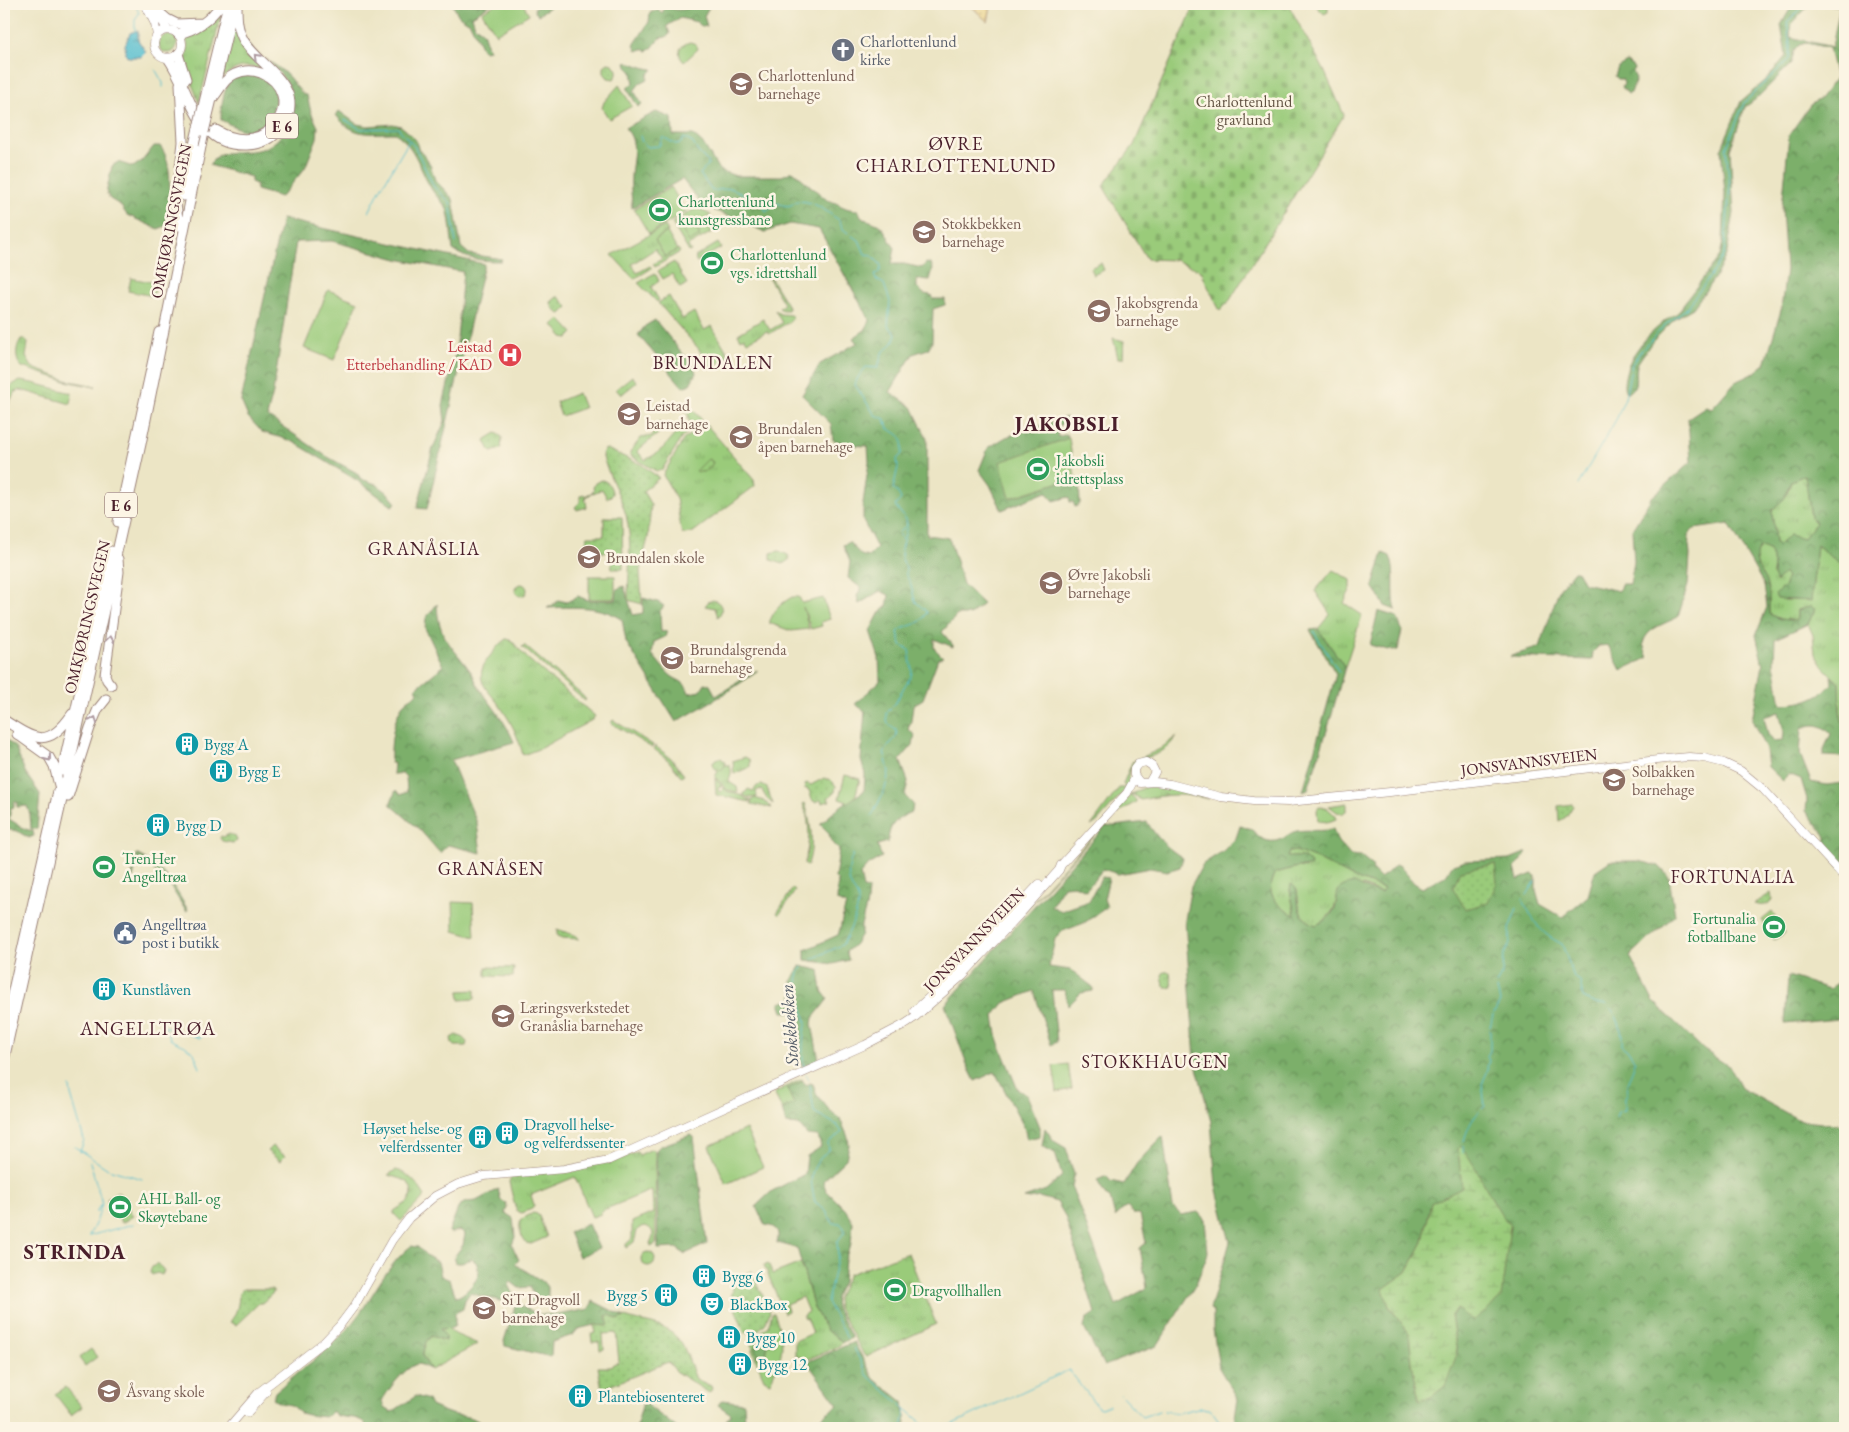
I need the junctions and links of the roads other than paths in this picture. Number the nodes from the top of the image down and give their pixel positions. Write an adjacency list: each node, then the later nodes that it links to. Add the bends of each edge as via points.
1 (149, 4): 5 (highway, via 177,24); 6 (main road); 8 (main road)
2 (221, 4): 5 (highway)
3 (228, 4): 12 (highway, OMKJØRINGSVEGEN / E 6)
4 (236, 4): 11 (highway, E 6, one-way to 4, via 202,124 225,142 247,145 261,142 284,124 289,110 286,90 280,79 243,40); 12 (highway, OMKJØRINGSVEGEN / E 6)
5 (202, 23): 7 (highway, via 198,28)
6 (168, 30): 7 (main road); 8 (main road)
7 (178, 34): 9 (main road, via 182,46)
8 (158, 36): 10 (main road, via 156,50)
9 (178, 54): 10 (main road); 12 (highway, E 6, via 200,113 221,133 240,139 260,136 275,125 282,109 282,97 275,83 264,74 252,71 241,71 229,77)
10 (168, 58): 11 (highway, E 6)
11 (180, 82): 14 (highway, E 6, via 183,142 176,204)
12 (209, 96): 13 (highway, OMKJØRINGSVEGEN / E 6, bridge)
13 (197, 147): 14 (highway, OMKJØRINGSVEGEN / E 6); 15 (highway, OMKJØRINGSVEGEN / E 6, via 163,341)
14 (179, 226): 18 (highway, OMKJØRINGSVEGEN / E 6)
15 (117, 552): 16 (highway, E 6, one-way to 15, via 105,675 119,572); 27 (highway, OMKJØRINGSVEGEN / E 6)
16 (112, 686)
17 (106, 699): 27 (highway, E 6, one-way to 17, via 68,797 93,721)
18 (75, 709): 19 (highway, E 6, via 60,730 44,737 27,734); 25 (highway, OMKJØRINGSVEGEN / E 6)
19 (4, 720)
20 (4, 726): 25 (highway, one-way to 25, via 45,753 54,766)
21 (1154, 772): 22 (main road, via 1150,764 1140,763 1134,769); 23 (main road); 24 (main road, JONSVANNSVEIEN)
22 (1135, 778): 23 (main road); 26 (main road, JONSVANNSVEIEN)
23 (1146, 782): 24 (main road, JONSVANNSVEIEN); 26 (main road, JONSVANNSVEIEN)
24 (1170, 784): 28 (main road, JONSVANNSVEIEN, via 1221,797 1288,802 1666,758 1704,758 1731,766 1754,780)
25 (59, 785): 29 (highway, OMKJØRINGSVEGEN / E 6)
26 (1127, 793): 31 (main road, JONSVANNSVEIEN, via 968,969 905,1024 792,1078 601,1160 564,1168 484,1176 458,1184 436,1196 409,1218 392,1240 340,1325 324,1342)
27 (61, 804): 30 (highway, OMKJØRINGSVEGEN / E 6)
28 (1845, 878)
29 (4, 1030)
30 (4, 1060)
31 (278, 1377): 32 (main road, JONSVANNSVEIEN, via 259,1392); 33 (main road, JONSVANNSVEIEN)
32 (228, 1428)
33 (234, 1428)

